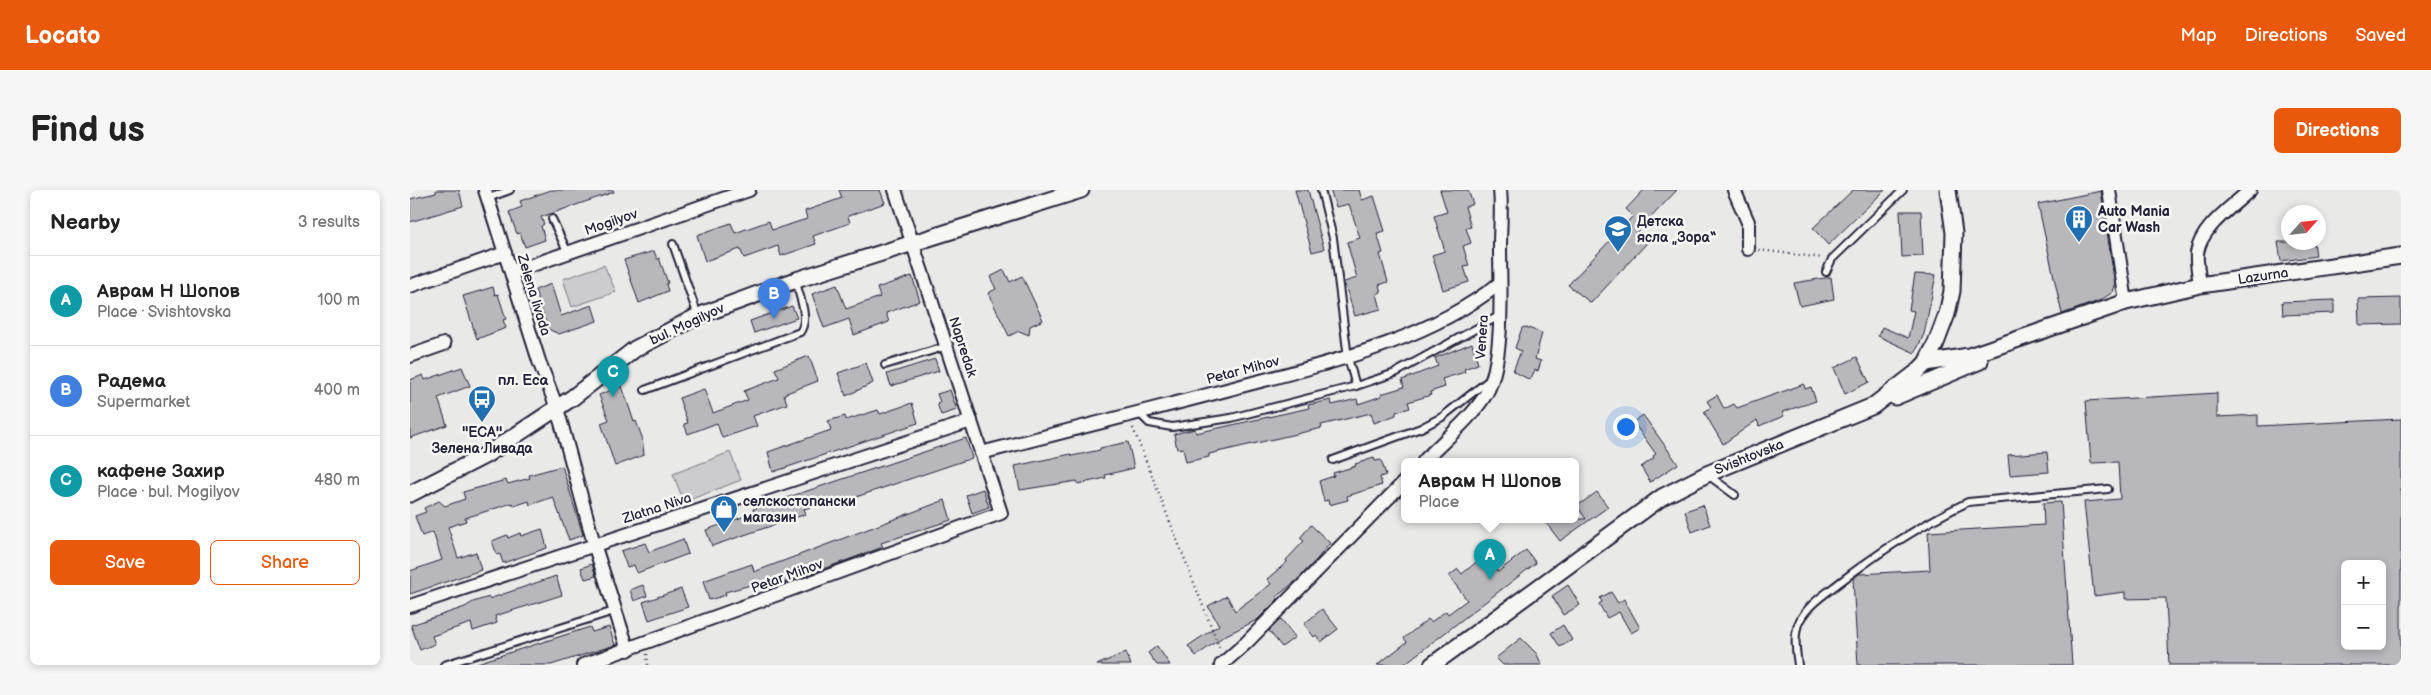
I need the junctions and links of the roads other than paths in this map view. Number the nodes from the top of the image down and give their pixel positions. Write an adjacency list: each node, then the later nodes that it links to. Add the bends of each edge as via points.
1 (510, 190): 12 (lane)
2 (748, 190): 18 (street, Mogilyov)
3 (895, 190): 14 (street, Napredak)
4 (1081, 190): 14 (street, bul. Mogilyov)
5 (1321, 190): 33 (lane, via 1333,238)
6 (1500, 190): 24 (street, Venera)
7 (1734, 190): 16 (street, via 1748,222)
8 (1903, 190): 21 (lane, via 1832,259)
9 (1948, 190): 34 (street, Svishtovska, via 1954,232 1952,291 1947,314)
10 (2109, 190): 26 (street)
11 (2250, 190): 25 (street, via 2208,230 2200,242 2197,254)
12 (486, 194): 17 (street, Zelena livada)
13 (552, 220): 18 (lane)
14 (913, 243): 22 (street, bul. Mogilyov); 31 (street, Napredak)
15 (673, 244): 27 (lane)
16 (1748, 249)
17 (506, 253): 20 (street, Zelena livada); 23 (street)
18 (568, 253): 20 (street, Mogilyov)
19 (2401, 256): 25 (street, Lazurna)
20 (512, 272): 40 (street, Zelena livada)
21 (1826, 272)
22 (796, 280): 27 (street, bul. Mogilyov); 38 (lane, via 805,315 805,325 800,332)
23 (411, 282)
24 (1500, 283): 28 (street, Venera); 33 (street, Petar Mihov, via 1468,306)
25 (2200, 285): 26 (street, Lazurna)
26 (2126, 302): 29 (street, Lazurna)
27 (698, 316): 40 (street, bul. Mogilyov, via 635,349)
28 (1498, 316): 36 (street, Venera); 37 (lane, via 1395,373)
29 (2060, 326): 34 (street, via 1969,356); 39 (street)
30 (444, 344): 32 (street)
31 (947, 346): 35 (lane); 42 (street, Napredak)
32 (410, 356)
33 (1348, 358): 37 (lane); 41 (street, Petar Mihov)
34 (1926, 363): 39 (street, Svishtovska)
35 (886, 365)
36 (1494, 376): 44 (street, Venera, via 1486,394 1473,410); 45 (lane, via 1442,417 1421,428)
37 (1356, 386): 41 (lane, via 1231,418 1172,427 1148,423)
38 (644, 390)
39 (1873, 406): 46 (street, Svishtovska)
40 (557, 408): 49 (street, bul. Mogilyov, via 486,455); 52 (street, Zelena livada)
41 (1133, 414): 43 (street, Petar Mihov)
42 (971, 421): 43 (street, Napredak); 52 (street, Zlatna Niva)
43 (982, 452): 51 (street, Napredak)
44 (1427, 458)
45 (1333, 460)
46 (1707, 474): 50 (lane); 59 (street, Svishtovska, via 1662,497)
47 (1401, 485): 56 (street)
48 (2108, 489): 60 (lane, via 1968,502 1952,510 1875,555 1814,602 1800,621 1796,643)
49 (410, 494)
50 (1735, 495)
51 (1001, 513): 55 (street, Petar Mihov)
52 (594, 544): 53 (street, Zlatna Niva); 54 (street, Zelena livada)
53 (410, 606)
54 (614, 611): 55 (street, Zelena livada); 57 (lane)
55 (628, 650): 58 (street, Petar Mihov)
56 (1223, 663)
57 (444, 665)
58 (583, 665)
59 (1432, 665)
60 (1798, 665)

